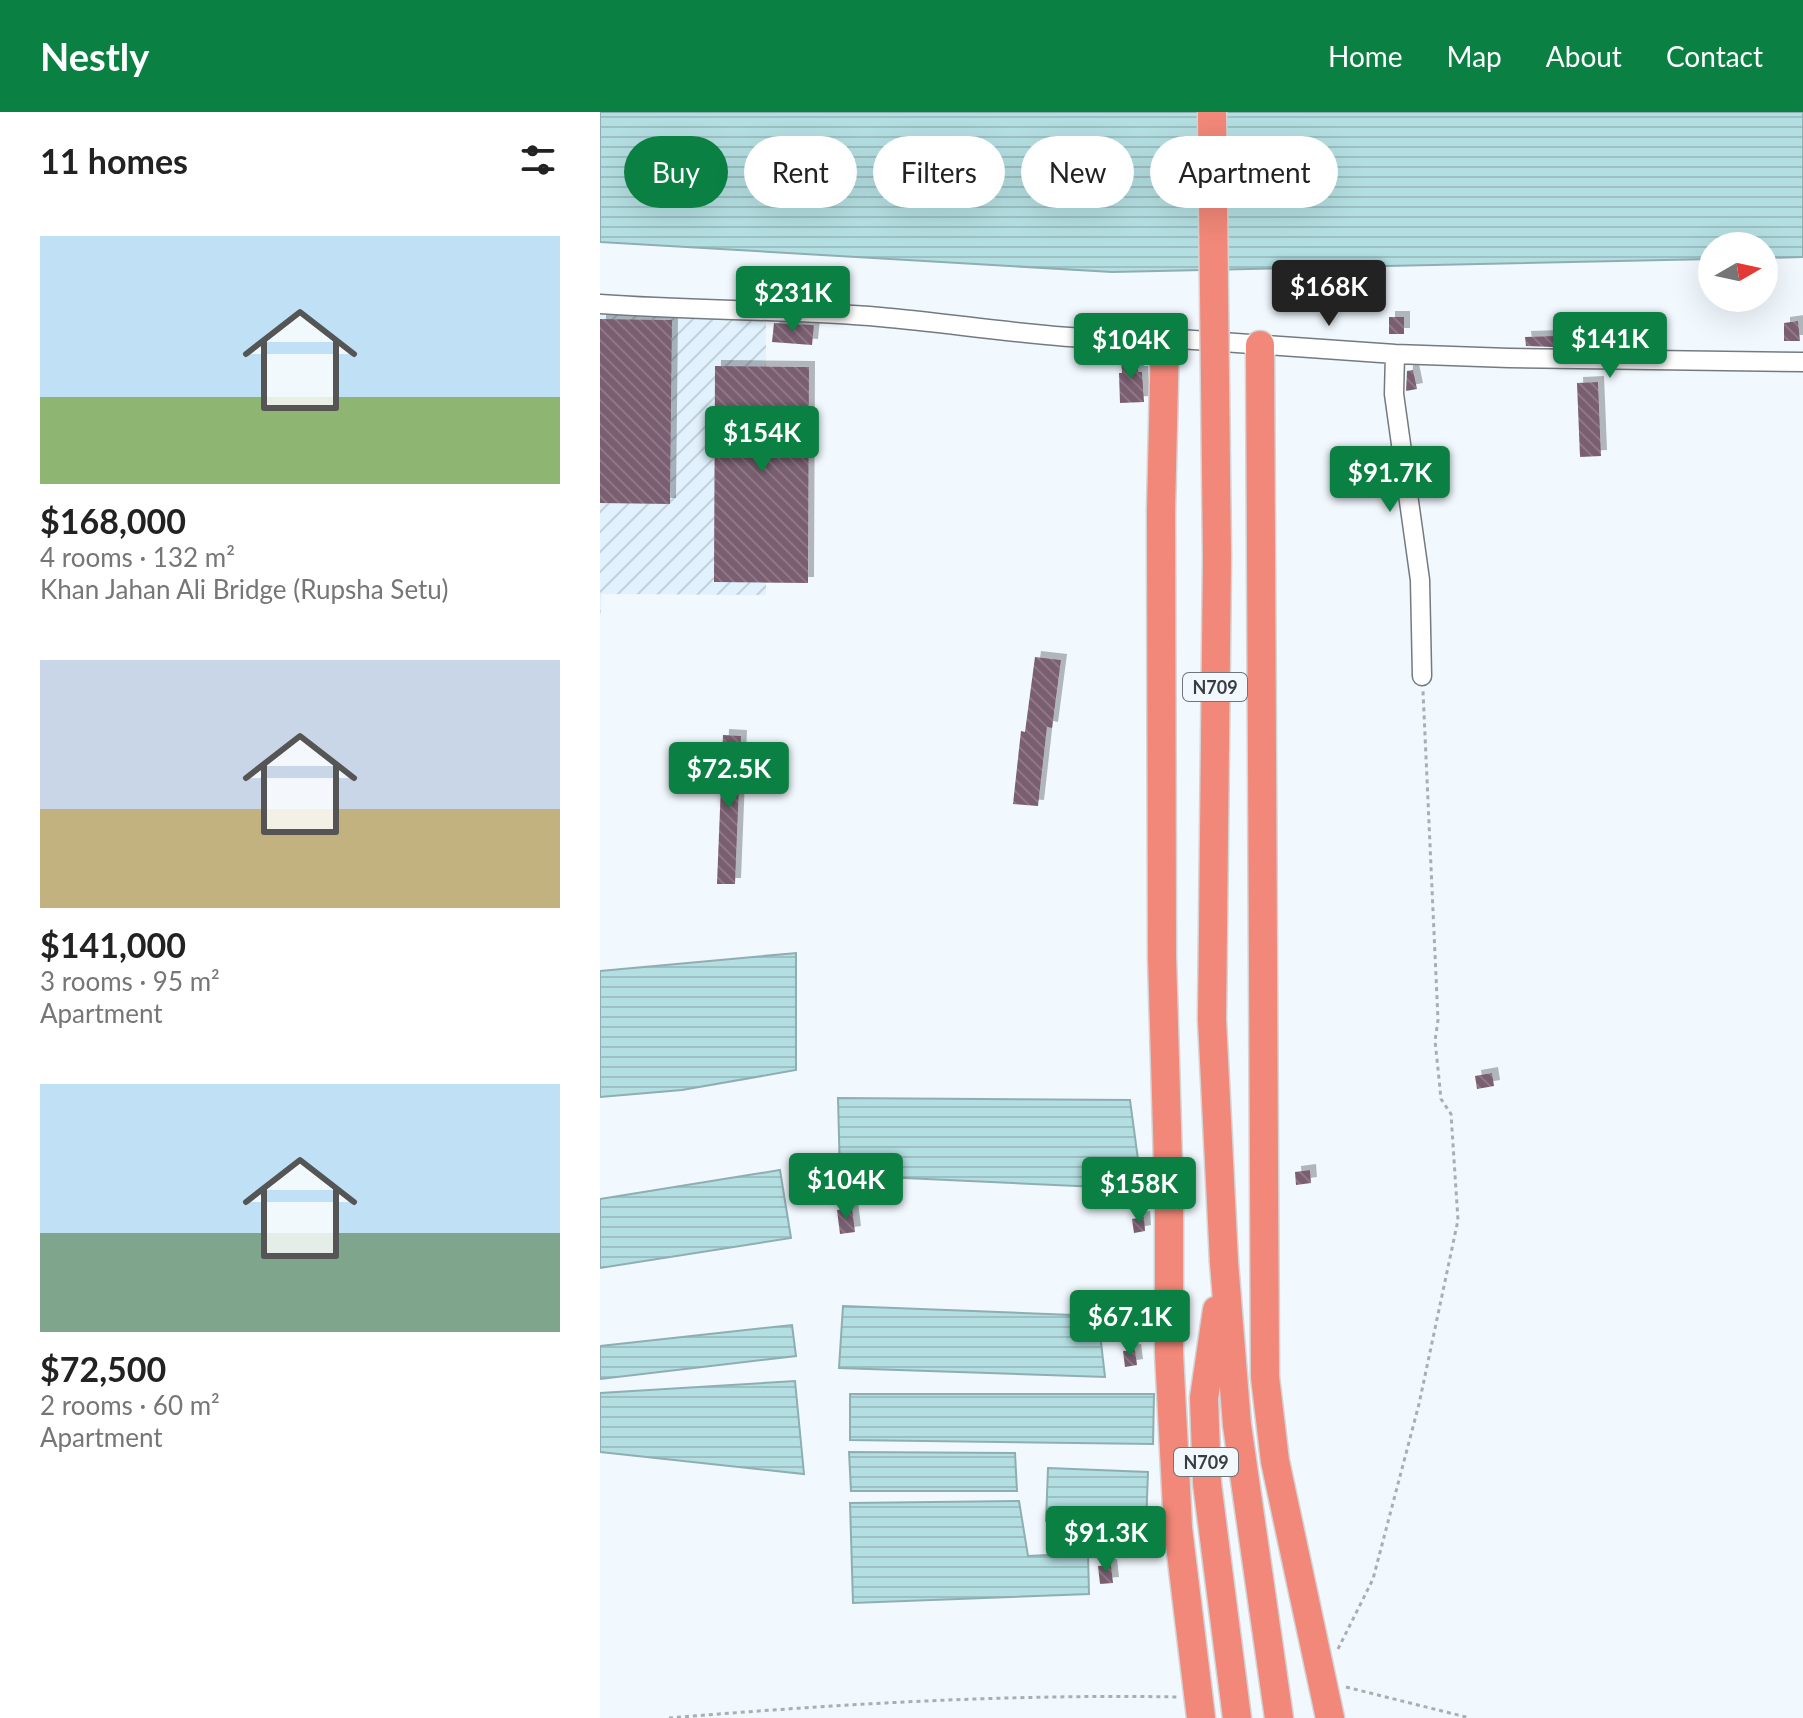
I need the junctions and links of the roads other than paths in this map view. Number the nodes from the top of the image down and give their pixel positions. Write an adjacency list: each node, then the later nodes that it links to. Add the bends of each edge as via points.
1 (1212, 112): 8 (highway, N709, bridge, via 1217,574 1212,1020)
2 (600, 304): 3 (street)
3 (1165, 338): 4 (street); 10 (highway, via 1162,910 1169,1353 1178,1528)
4 (1260, 345): 5 (street); 16 (highway, via 1265,1377 1275,1461 1329,1684)
5 (1395, 354): 6 (street); 7 (street, via 1394,394 1420,580)
6 (1803, 362)
7 (1422, 676)
8 (1224, 1262): 9 (highway, N709, via 1237,1425); 11 (highway, N709, via 1204,1398 1207,1483)
9 (1272, 1655): 12 (highway, N709); 13 (highway, N709); 14 (highway, N709); 15 (highway, N709)
10 (1199, 1708)
11 (1238, 1718)
12 (1273, 1718)
13 (1279, 1718)
14 (1288, 1718)
15 (1297, 1718)
16 (1330, 1718)

